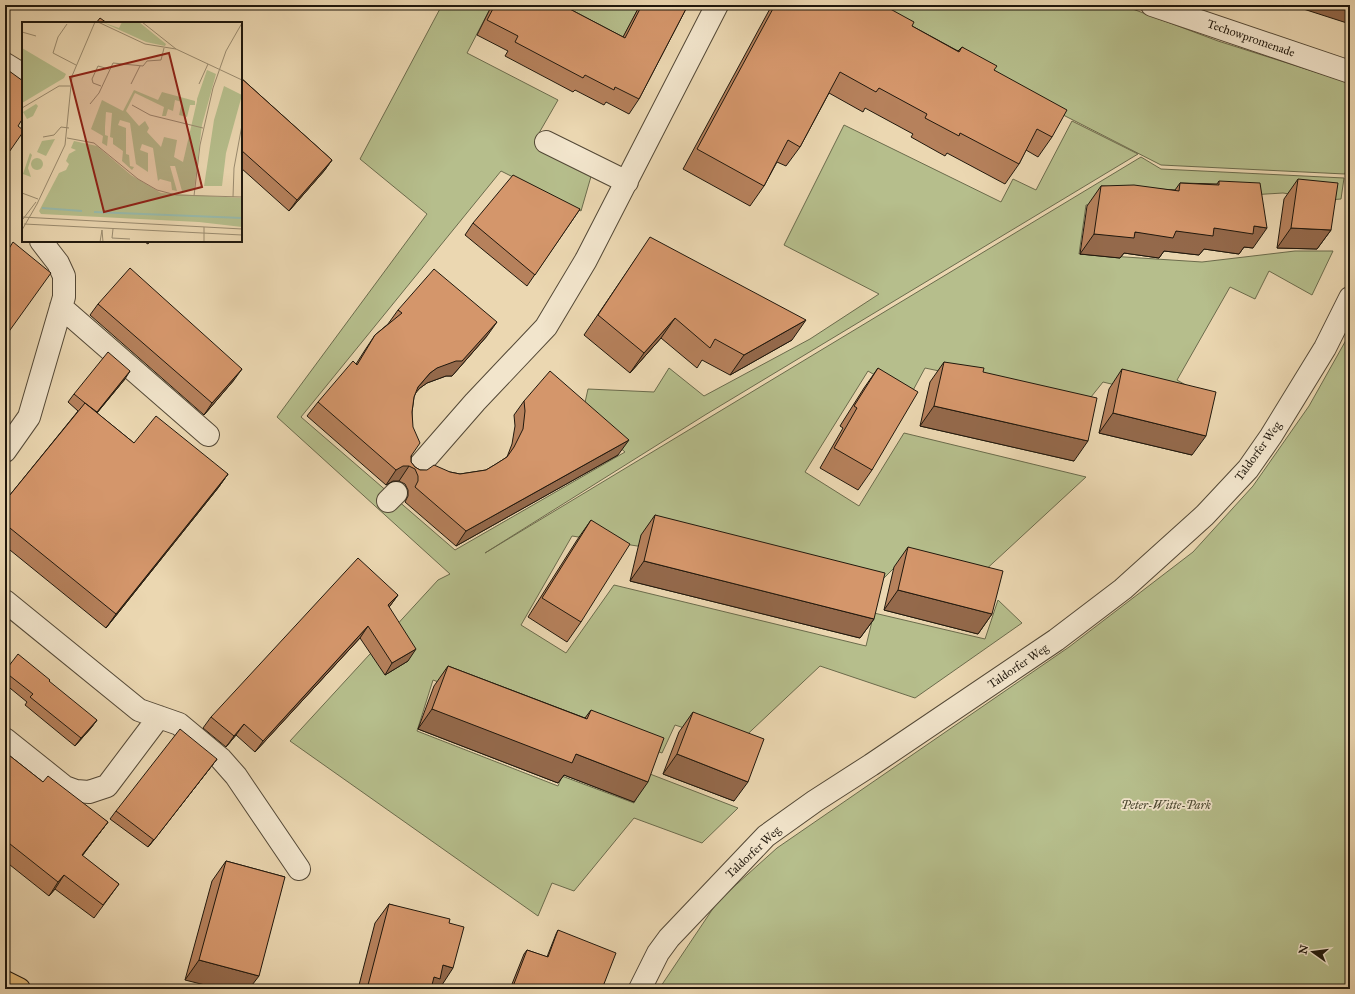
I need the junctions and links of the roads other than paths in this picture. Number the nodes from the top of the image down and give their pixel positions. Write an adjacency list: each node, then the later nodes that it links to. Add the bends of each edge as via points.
1 (717, 5): 7 (street)
2 (1152, 5): 4 (street, Techowpromenade)
3 (5, 64): 5 (street)
4 (1350, 72)
5 (22, 74)
6 (546, 142): 7 (street)
7 (627, 182): 13 (street, via 586,260 546,327)
8 (42, 242): 10 (street, via 58,263 64,276)
9 (1350, 298): 20 (street, Taldorfer Weg, via 1325,348 1271,436 1248,469 1205,515 1123,589 1056,640 871,766 815,800 766,836 673,933 658,954)
10 (61, 308): 11 (street); 12 (street, via 29,417)
11 (208, 435)
12 (5, 451)
13 (413, 473)
14 (8, 610): 15 (street, via 139,710)
15 (159, 717): 16 (street, via 107,786 89,792 65,787); 17 (street, via 179,724 236,776)
16 (5, 739)
17 (299, 869)
18 (5, 982): 19 (main road)
19 (19, 989)
20 (640, 989)

